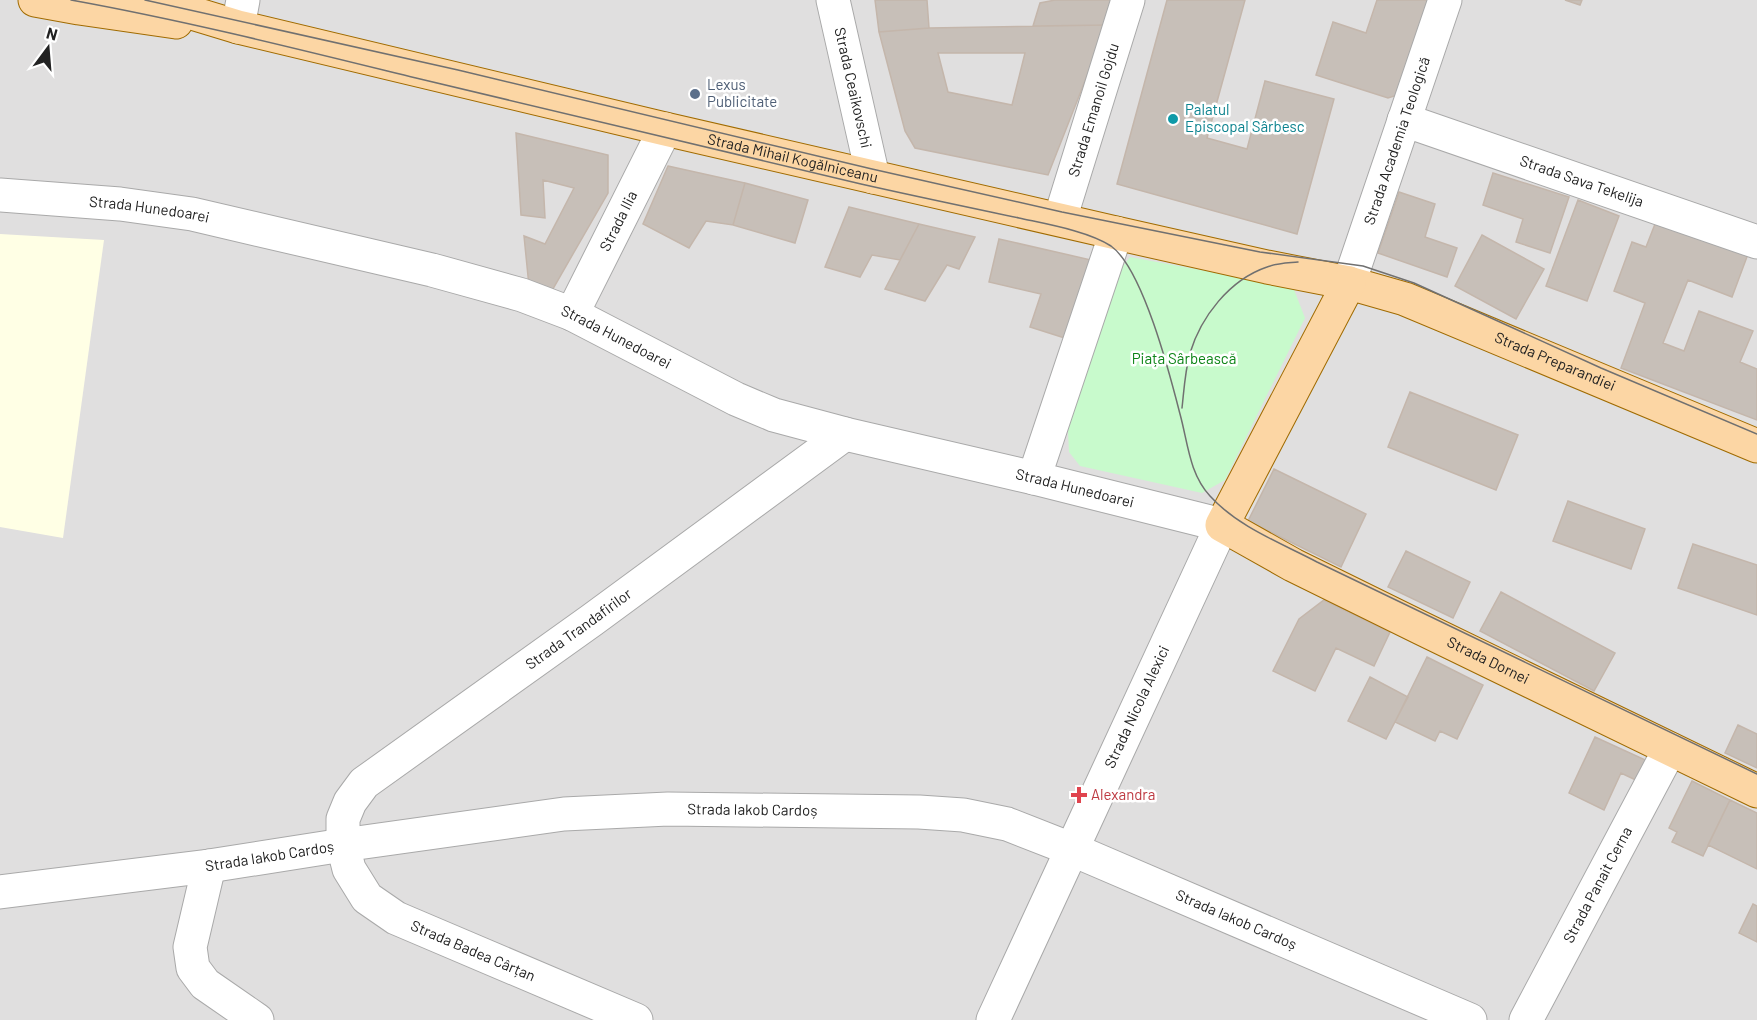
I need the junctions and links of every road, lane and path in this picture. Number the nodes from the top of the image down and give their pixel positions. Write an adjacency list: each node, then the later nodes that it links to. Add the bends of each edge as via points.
1 (35, 0): 6 (main road, Strada Mihail Kogălniceanu, via 173,21)
2 (149, 0): 6 (main road, Strada Mihail Kogălniceanu)
3 (833, 0): 9 (street, Strada Ceaikovschi)
4 (1128, 0): 11 (street, Strada Emanoil Gojdu)
5 (1445, 0): 7 (street, Strada Academia Teologică)
6 (240, 13): 8 (main road, Strada Mihail Kogălniceanu)
7 (1404, 120): 13 (street, Strada Sava Tekelija); 14 (street, Strada Academia Teologică)
8 (665, 129): 9 (main road, Strada Mihail Kogălniceanu); 15 (street, Strada Ilia)
9 (873, 177): 11 (main road, Strada Mihail Kogălniceanu)
10 (0, 195): 15 (street, Strada Hunedoarei, via 192,214 432,270)
11 (1060, 219): 12 (main road, Strada Mihail Kogălniceanu)
12 (1116, 234): 14 (main road, Strada Mihail Kogălniceanu); 18 (street)
13 (1757, 242)
14 (1349, 283): 17 (main road, Strada Preparandiei, via 1405,299); 19 (main road)
15 (573, 314): 16 (street, Strada Hunedoarei, via 736,399 774,415)
16 (845, 434): 18 (street, Strada Hunedoarei); 22 (street, Strada Trandafirilor, via 364,783 343,819)
17 (1757, 446)
18 (1034, 477): 19 (street, Strada Hunedoarei)
19 (1222, 525): 20 (main road, Strada Dornei, via 1336,586); 23 (street, Strada Nicola Alexici)
20 (1670, 749): 21 (main road, Strada Dornei); 30 (street, Strada Panait Cerna)
21 (1757, 791)
22 (343, 845): 23 (street, Strada Iakob Cardoș, via 564,814 668,809 963,815 1007,824); 24 (street, Strada Iakob Cardoș); 27 (street, Strada Badea Cârțan, via 349,869 367,898 396,918)
23 (1071, 849): 28 (street, Strada Nicola Alexici); 29 (street, Strada Iakob Cardoș)
24 (209, 866): 25 (street, Strada Iakob Cardoș); 26 (street, via 190,947 193,968 205,984)
25 (0, 892)
26 (257, 1020)
27 (636, 1020)
28 (993, 1020)
29 (1470, 1020)
30 (1526, 1020)

